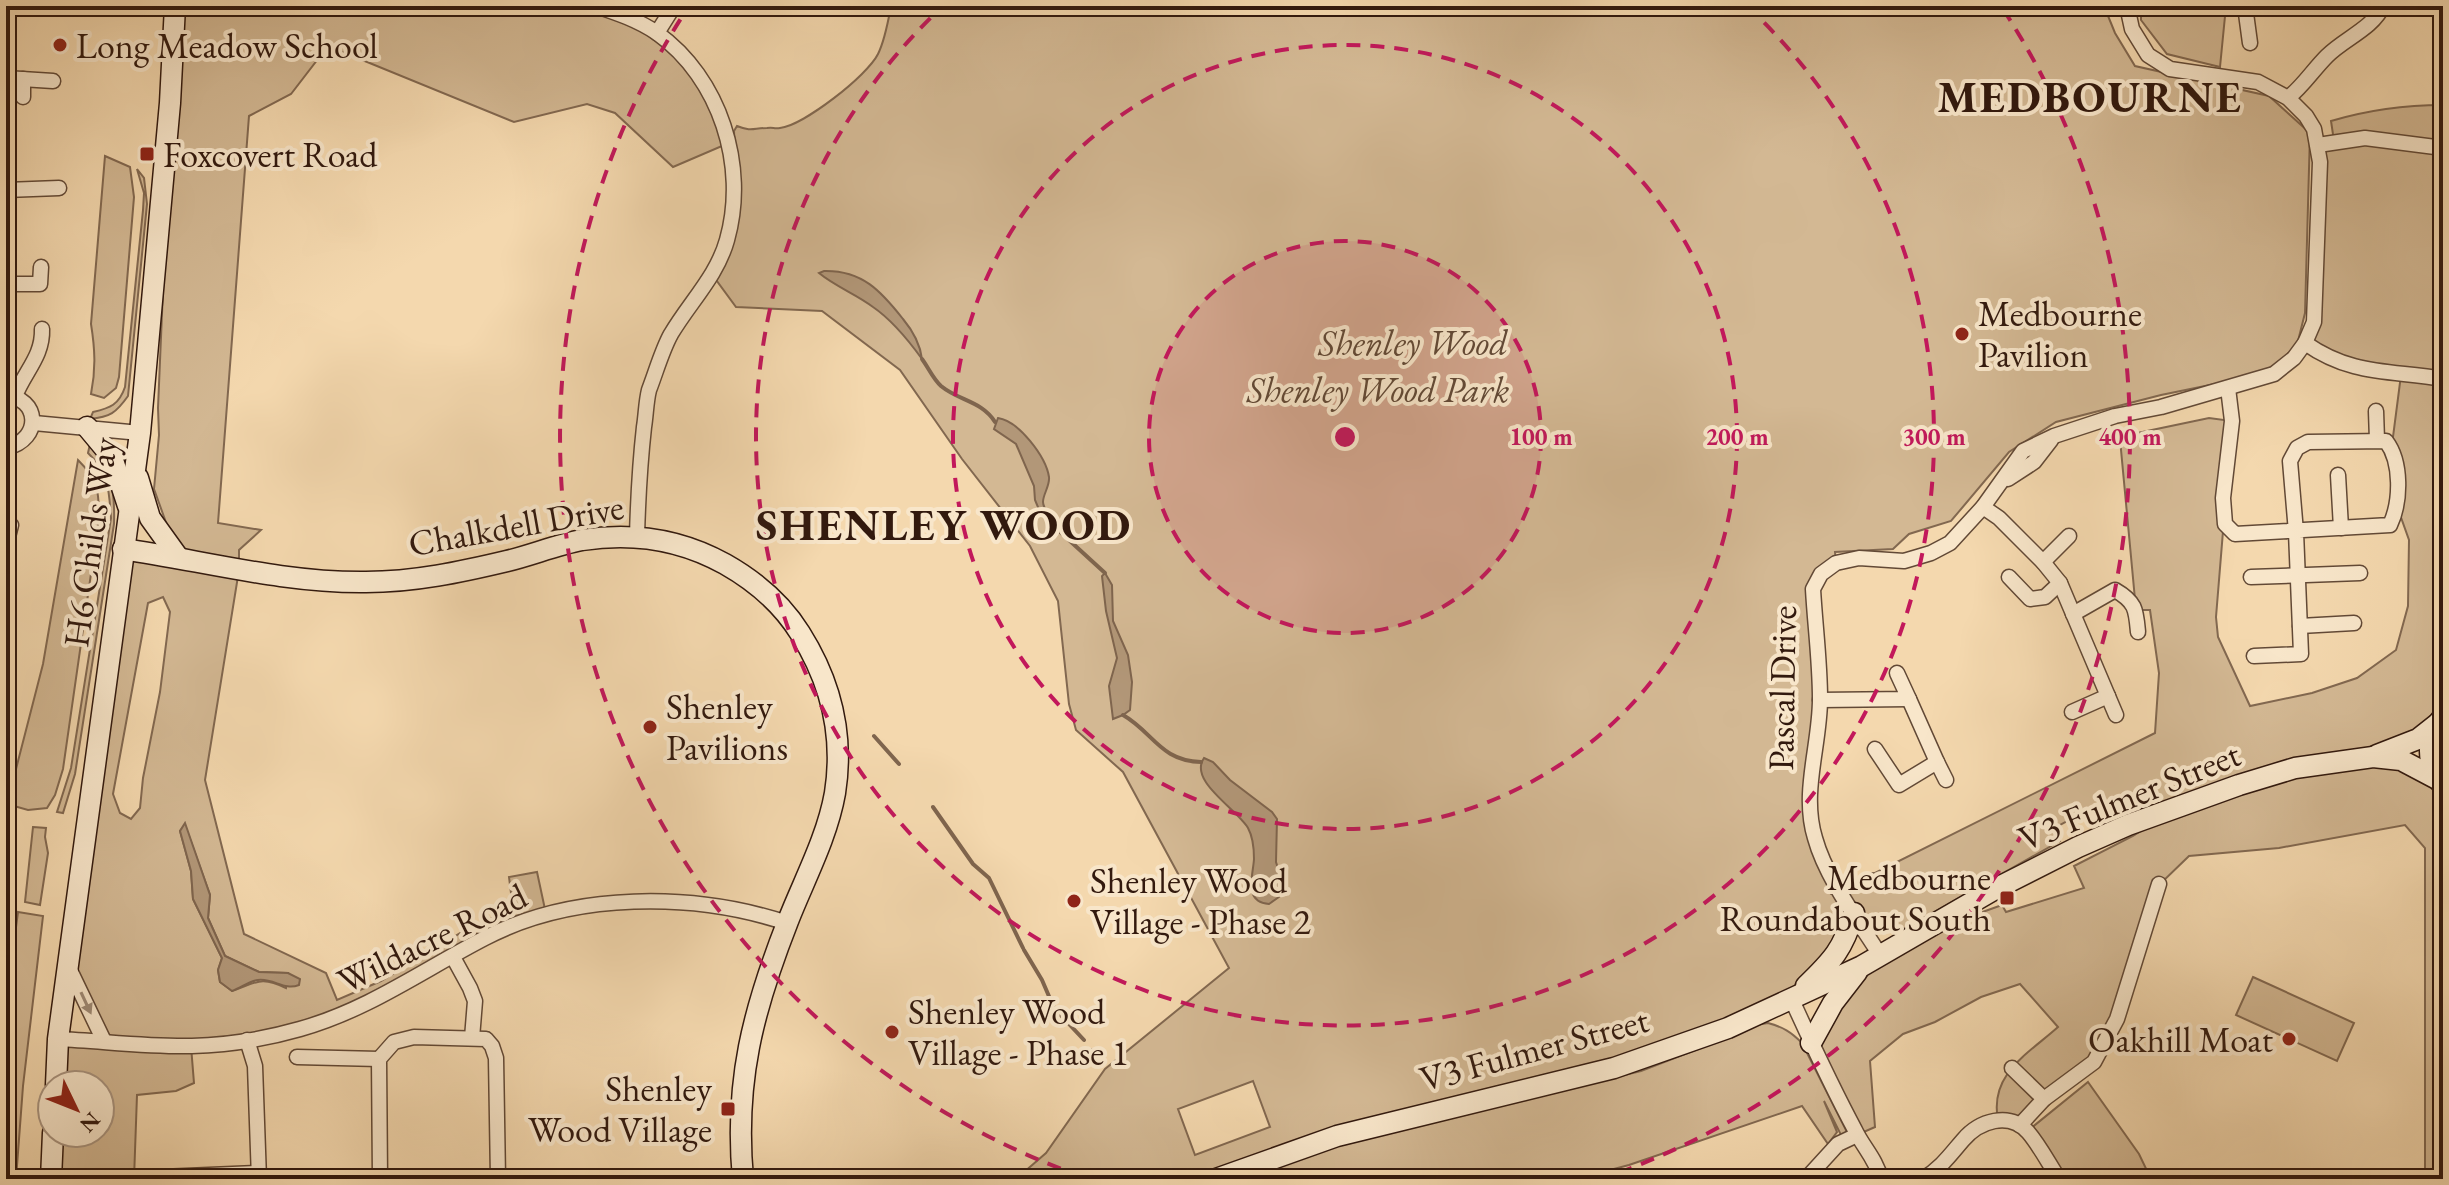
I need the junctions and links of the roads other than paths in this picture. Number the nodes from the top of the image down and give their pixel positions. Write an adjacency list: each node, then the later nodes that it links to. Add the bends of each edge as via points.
1 (175, 6): 28 (street, H6 Childs Way)
2 (596, 6): 7 (street)
3 (674, 6): 7 (street)
4 (2127, 6): 13 (street, via 2132,29 2148,55 2170,69 2258,82)
5 (2245, 6): 8 (street)
6 (2383, 6): 13 (street)
7 (657, 33): 38 (street, via 705,86 725,127 733,194 727,240 709,281 670,336 648,395)
8 (2250, 43)
9 (6, 78): 10 (street)
10 (23, 79): 11 (street); 12 (street)
11 (53, 81)
12 (23, 97)
13 (2288, 98): 14 (street, via 2306,116)
14 (2318, 145): 15 (street, via 2365,138); 21 (street, via 2314,322)
15 (2443, 148)
16 (59, 188): 17 (street)
17 (6, 190)
18 (41, 267): 19 (street, via 41,288)
19 (6, 284)
20 (42, 329): 24 (street, via 38,355)
21 (2305, 343): 22 (street, via 2360,369); 23 (street, Pascal Drive, via 2274,374)
22 (2443, 379)
23 (2228, 388): 33 (street, Pascal Drive, via 2115,416 2023,451); 37 (street, via 2232,421 2225,524 2235,534)
24 (10, 396): 26 (street, via 28,407)
25 (2376, 411): 29 (street)
26 (34, 423): 27 (street); 30 (street, via 19,444)
27 (87, 427): 28 (street); 34 (street, via 112,457)
28 (140, 433): 31 (street, H6 Childs Way)
29 (2377, 440): 36 (street, via 2386,441 2392,451 2398,509 2390,525); 37 (street, via 2308,442 2297,448 2290,461)
30 (6, 448)
31 (135, 470): 34 (street, H6 Childs Way); 42 (street, via 150,518)
32 (2338, 475): 36 (street)
33 (1983, 507): 43 (street); 57 (street, Pascal Drive, via 1957,538 1931,553 1904,561 1859,558 1836,563 1821,574 1813,589)
34 (129, 510): 41 (street, H6 Childs Way)
35 (11, 525): 40 (street)
36 (2341, 528): 37 (street)
37 (2296, 532): 45 (street)
38 (637, 536): 42 (street, Chalkdell Drive, via 581,540 435,577 367,582 287,578); 68 (street, Chalkdell Drive, via 705,553 737,571 773,598 816,659 838,730 834,796)
39 (2069, 536): 43 (street)
40 (6, 545)
41 (123, 549): 42 (street, Chalkdell Drive); 71 (street, H6 Childs Way)
42 (178, 557)
43 (2043, 562): 48 (street)
44 (2360, 573): 45 (street)
45 (2298, 575): 47 (street); 51 (street)
46 (2009, 577): 48 (street, via 2030,599 2045,597)
47 (2251, 577)
48 (2060, 583): 49 (street)
49 (2073, 614): 52 (street, via 2115,590 2136,610); 55 (street)
50 (2354, 623): 51 (street)
51 (2300, 626): 53 (street, via 2301,654)
52 (2138, 632)
53 (2254, 656)
54 (1897, 673): 56 (street)
55 (2108, 696): 58 (street); 59 (street)
56 (1909, 699): 57 (street); 63 (street)
57 (1820, 700): 67 (street, Pascal Drive, via 1810,814 1815,839)
58 (2072, 712)
59 (2116, 715)
60 (2440, 720): 62 (street, V3 Fulmer Street, via 2418,739); 65 (street, via 2429,751)
61 (1875, 749): 63 (street, via 1902,791)
62 (2373, 757): 65 (street, V3 Fulmer Street, via 2401,760); 69 (street, V3 Fulmer Street, via 2295,768 2128,825 1995,889)
63 (1937, 762): 64 (street)
64 (1946, 780)
65 (2440, 782)
66 (2159, 884): 83 (street, via 2117,1019 2094,1062)
67 (1854, 913): 69 (street, Pascal Drive); 73 (street, via 1833,961)
68 (787, 923): 70 (street, Wildacre Road, via 727,908 624,902 519,923); 92 (street, Chalkdell Drive, via 746,1055)
69 (1880, 955): 72 (street, V3 Fulmer Street)
70 (453, 957): 74 (street, via 475,1001); 76 (street, Wildacre Road, via 338,1017)
71 (68, 965): 75 (street, H6 Childs Way); 77 (street, one-way to 77)
72 (1862, 966): 73 (street, V3 Fulmer Street); 78 (street)
73 (1792, 1000): 78 (street); 93 (street, V3 Fulmer Street, via 1614,1068 1337,1136)
74 (472, 1038): 80 (street, via 414,1037 394,1042); 91 (street, via 486,1039 496,1058)
75 (58, 1039): 77 (street, Wildacre Road); 82 (street, H6 Childs Way)
76 (247, 1040): 77 (street, Wildacre Road, via 191,1046); 87 (street, via 255,1066)
77 (104, 1041)
78 (1811, 1043): 85 (street)
79 (297, 1057): 80 (street)
80 (379, 1059): 90 (street)
81 (2012, 1068): 83 (street)
82 (57, 1069)
83 (2044, 1099): 84 (street)
84 (2020, 1125): 96 (street, via 1998,1120 1978,1126); 97 (street)
85 (1857, 1135): 94 (street, via 1838,1144); 95 (street)
86 (52, 1149): 89 (street)
87 (258, 1176): 88 (street)
88 (138, 1178)
89 (51, 1179)
90 (380, 1179)
91 (498, 1179)
92 (743, 1179)
93 (1216, 1179)
94 (1806, 1179)
95 (1881, 1179)
96 (1923, 1179)
97 (2059, 1179)

